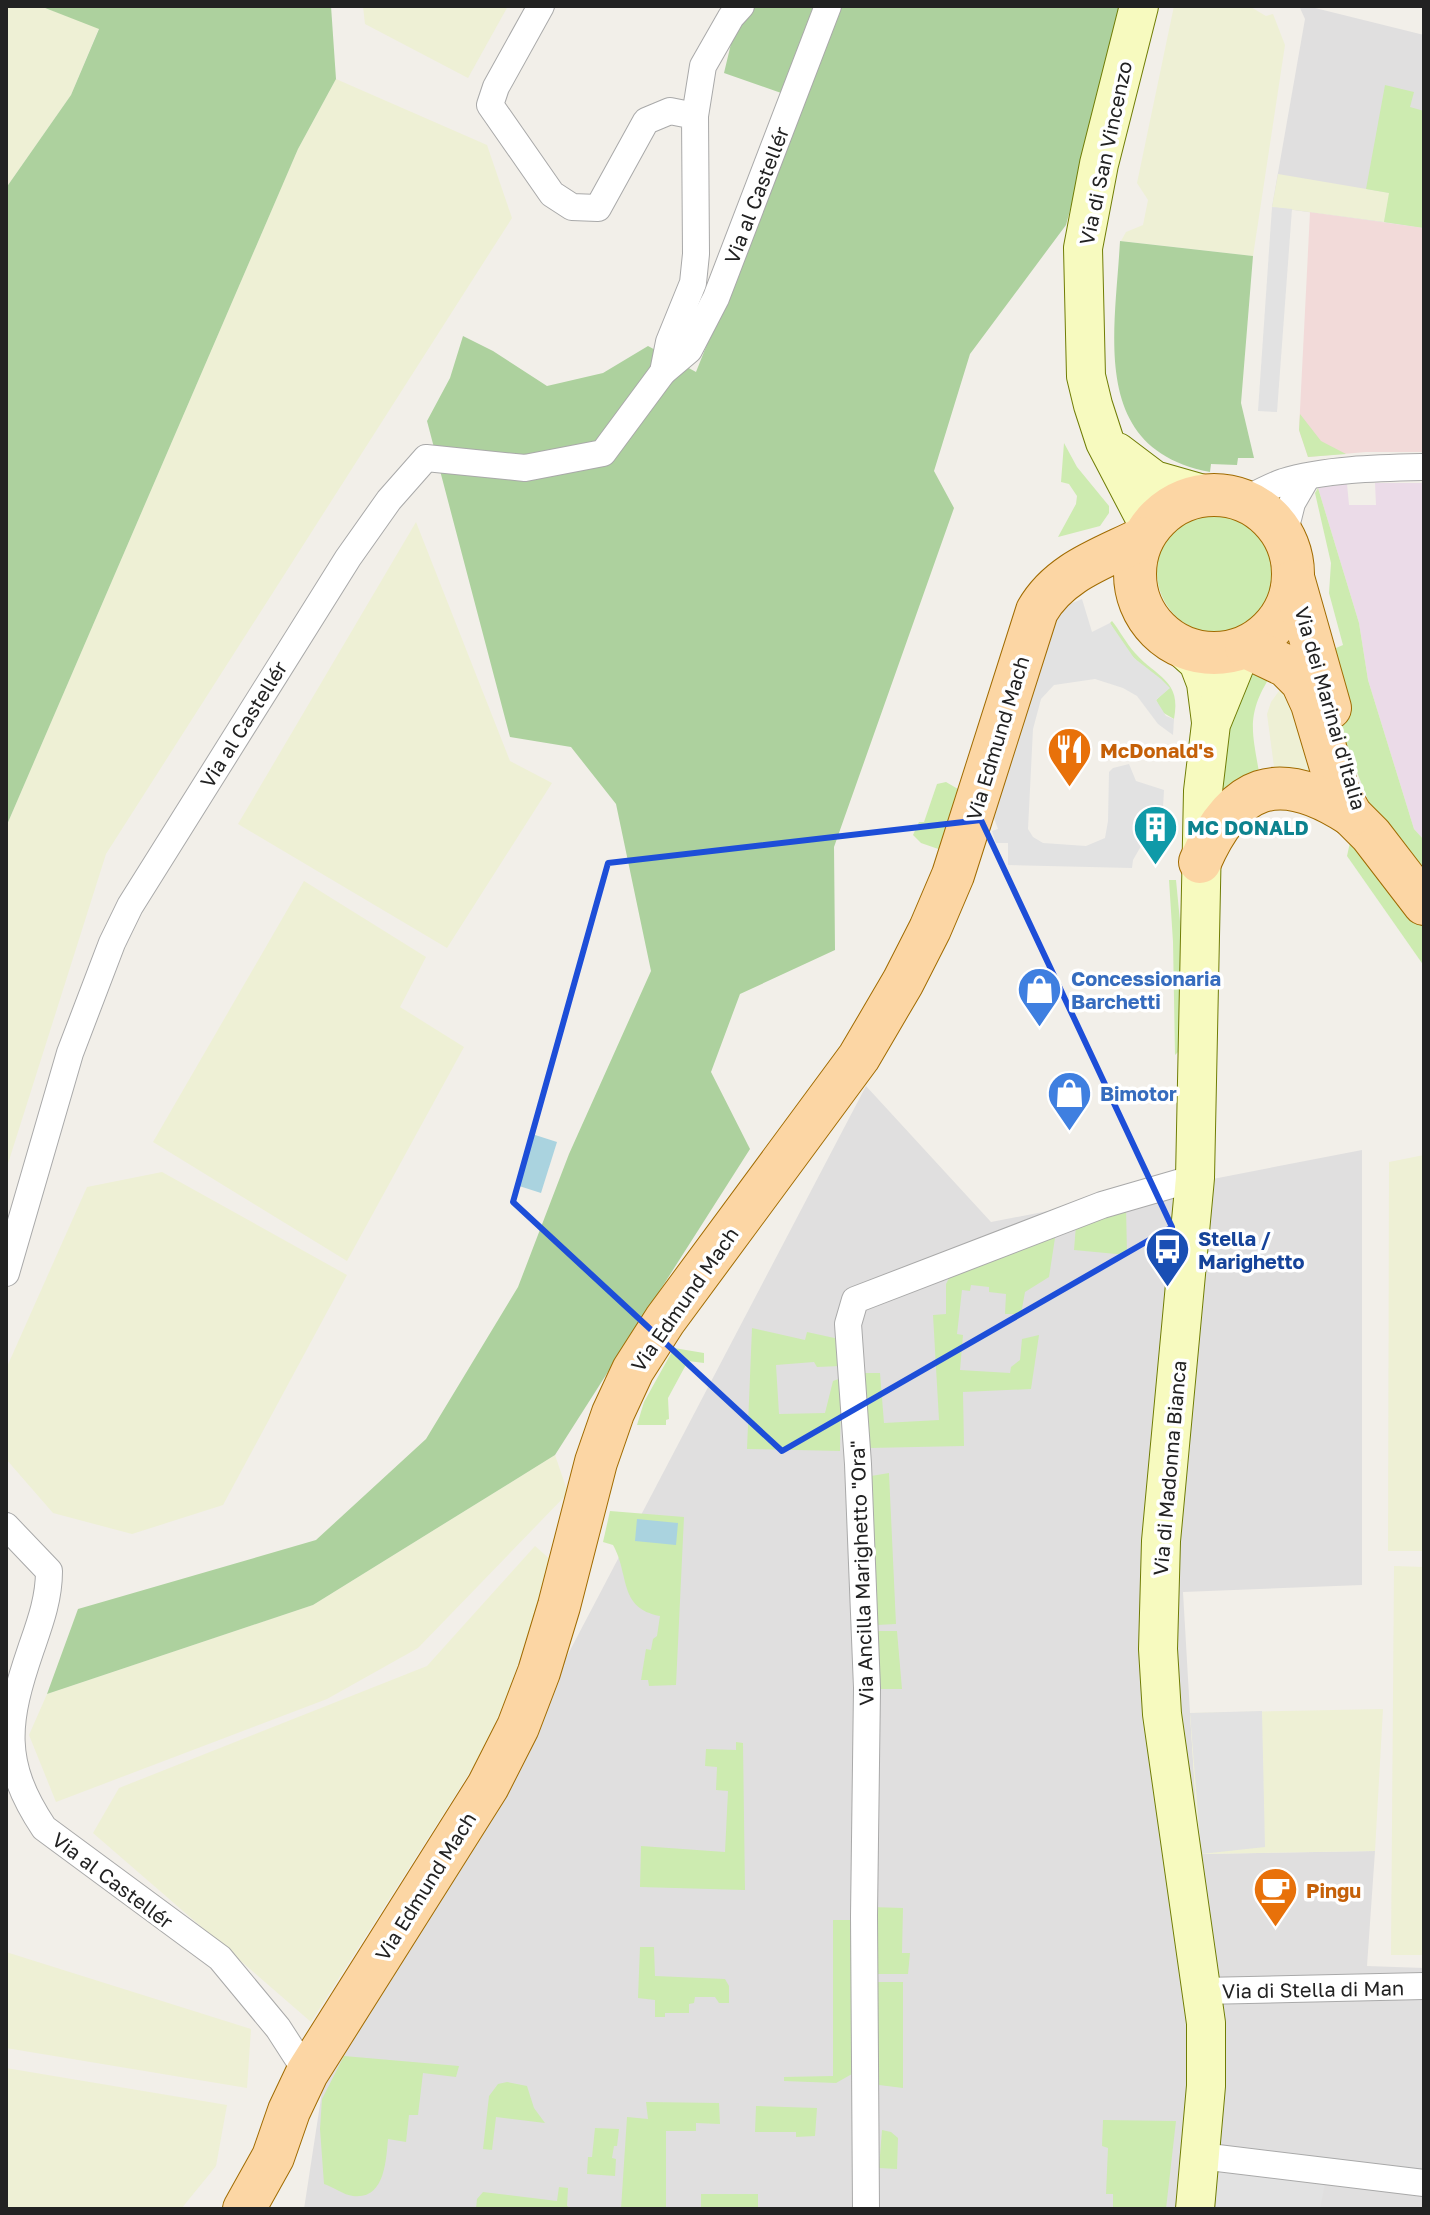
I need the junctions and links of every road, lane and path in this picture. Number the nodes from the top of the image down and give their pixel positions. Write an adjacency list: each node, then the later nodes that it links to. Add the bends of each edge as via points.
1 (541, 6): 5 (street, via 490,105 552,194 572,207 598,208 646,121 670,111)
2 (741, 6): 5 (street, Via al Castellér, via 703,66)
3 (828, 6): 6 (street, Via al Castellér, via 716,298 689,350)
4 (1139, 6): 7 (main road, Via di San Vincenzo, via 1083,248 1086,376)
5 (695, 116): 6 (street, Via al Castellér, via 693,283)
6 (663, 372): 23 (street, Via al Castellér, via 603,453 525,468 426,458 389,500 130,906 70,1053)
7 (1105, 442): 10 (main road, via 1154,480); 11 (main road, Via di San Vincenzo)
8 (1424, 467): 9 (street)
9 (1307, 477): 10 (street); 12 (street, via 1292,503)
10 (1227, 498): 11 (main road, via 1182,502); 12 (main road, via 1267,515)
11 (1146, 533): 14 (main road, Via Edmund Mach); 15 (main road, via 1137,554)
12 (1284, 535): 13 (main road)
13 (1294, 581): 17 (main road, via 1287,608 1272,629); 19 (main road, Via dei Marinai d'Italia)
14 (1057, 583): 15 (main road, via 1101,581); 27 (main road, Via Edmund Mach, via 1037,611 963,848 930,929 859,1057 633,1370 596,1462 559,1606 518,1727 488,1786)
15 (1138, 599): 16 (main road, via 1161,632)
16 (1179, 645): 17 (main road, via 1225,653); 18 (main road, Via di Madonna Bianca, via 1198,662)
17 (1244, 647): 18 (main road, Via di Madonna Bianca); 19 (main road, Via dei Marinai d'Italia, via 1286,666 1302,682 1338,791)
18 (1211, 724): 20 (main road, Via di Madonna Bianca)
19 (1361, 825): 20 (main road, via 1306,791 1270,789 1231,809); 21 (main road, Via dei Marinai d'Italia)
20 (1200, 862): 22 (main road, Via di Madonna Bianca)
21 (1424, 904)
22 (1195, 1178): 26 (main road, Via di Madonna Bianca, via 1161,1541 1158,1649 1162,1714); 33 (street, Via Ancilla Marighetto "Ora", via 1004,1241 855,1300 851,1312 867,1688)
23 (6, 1273)
24 (6, 1526): 27 (street, Via al Castellér, via 49,1571 47,1597 9,1725 10,1755 27,1806 44,1828 220,1958 278,2028)
25 (1424, 1986): 26 (street, Via di Stella di Man)
26 (1202, 1991): 28 (main road, Via di Madonna Bianca, via 1206,2086)
27 (307, 2073): 29 (main road, Via Edmund Mach)
28 (1201, 2156): 30 (street); 34 (main road, Via di Madonna Bianca)
29 (273, 2157): 31 (main road, Via Edmund Mach); 32 (main road, Via Edmund Mach)
30 (1424, 2183)
31 (244, 2209)
32 (266, 2209)
33 (866, 2209)
34 (1195, 2209)

